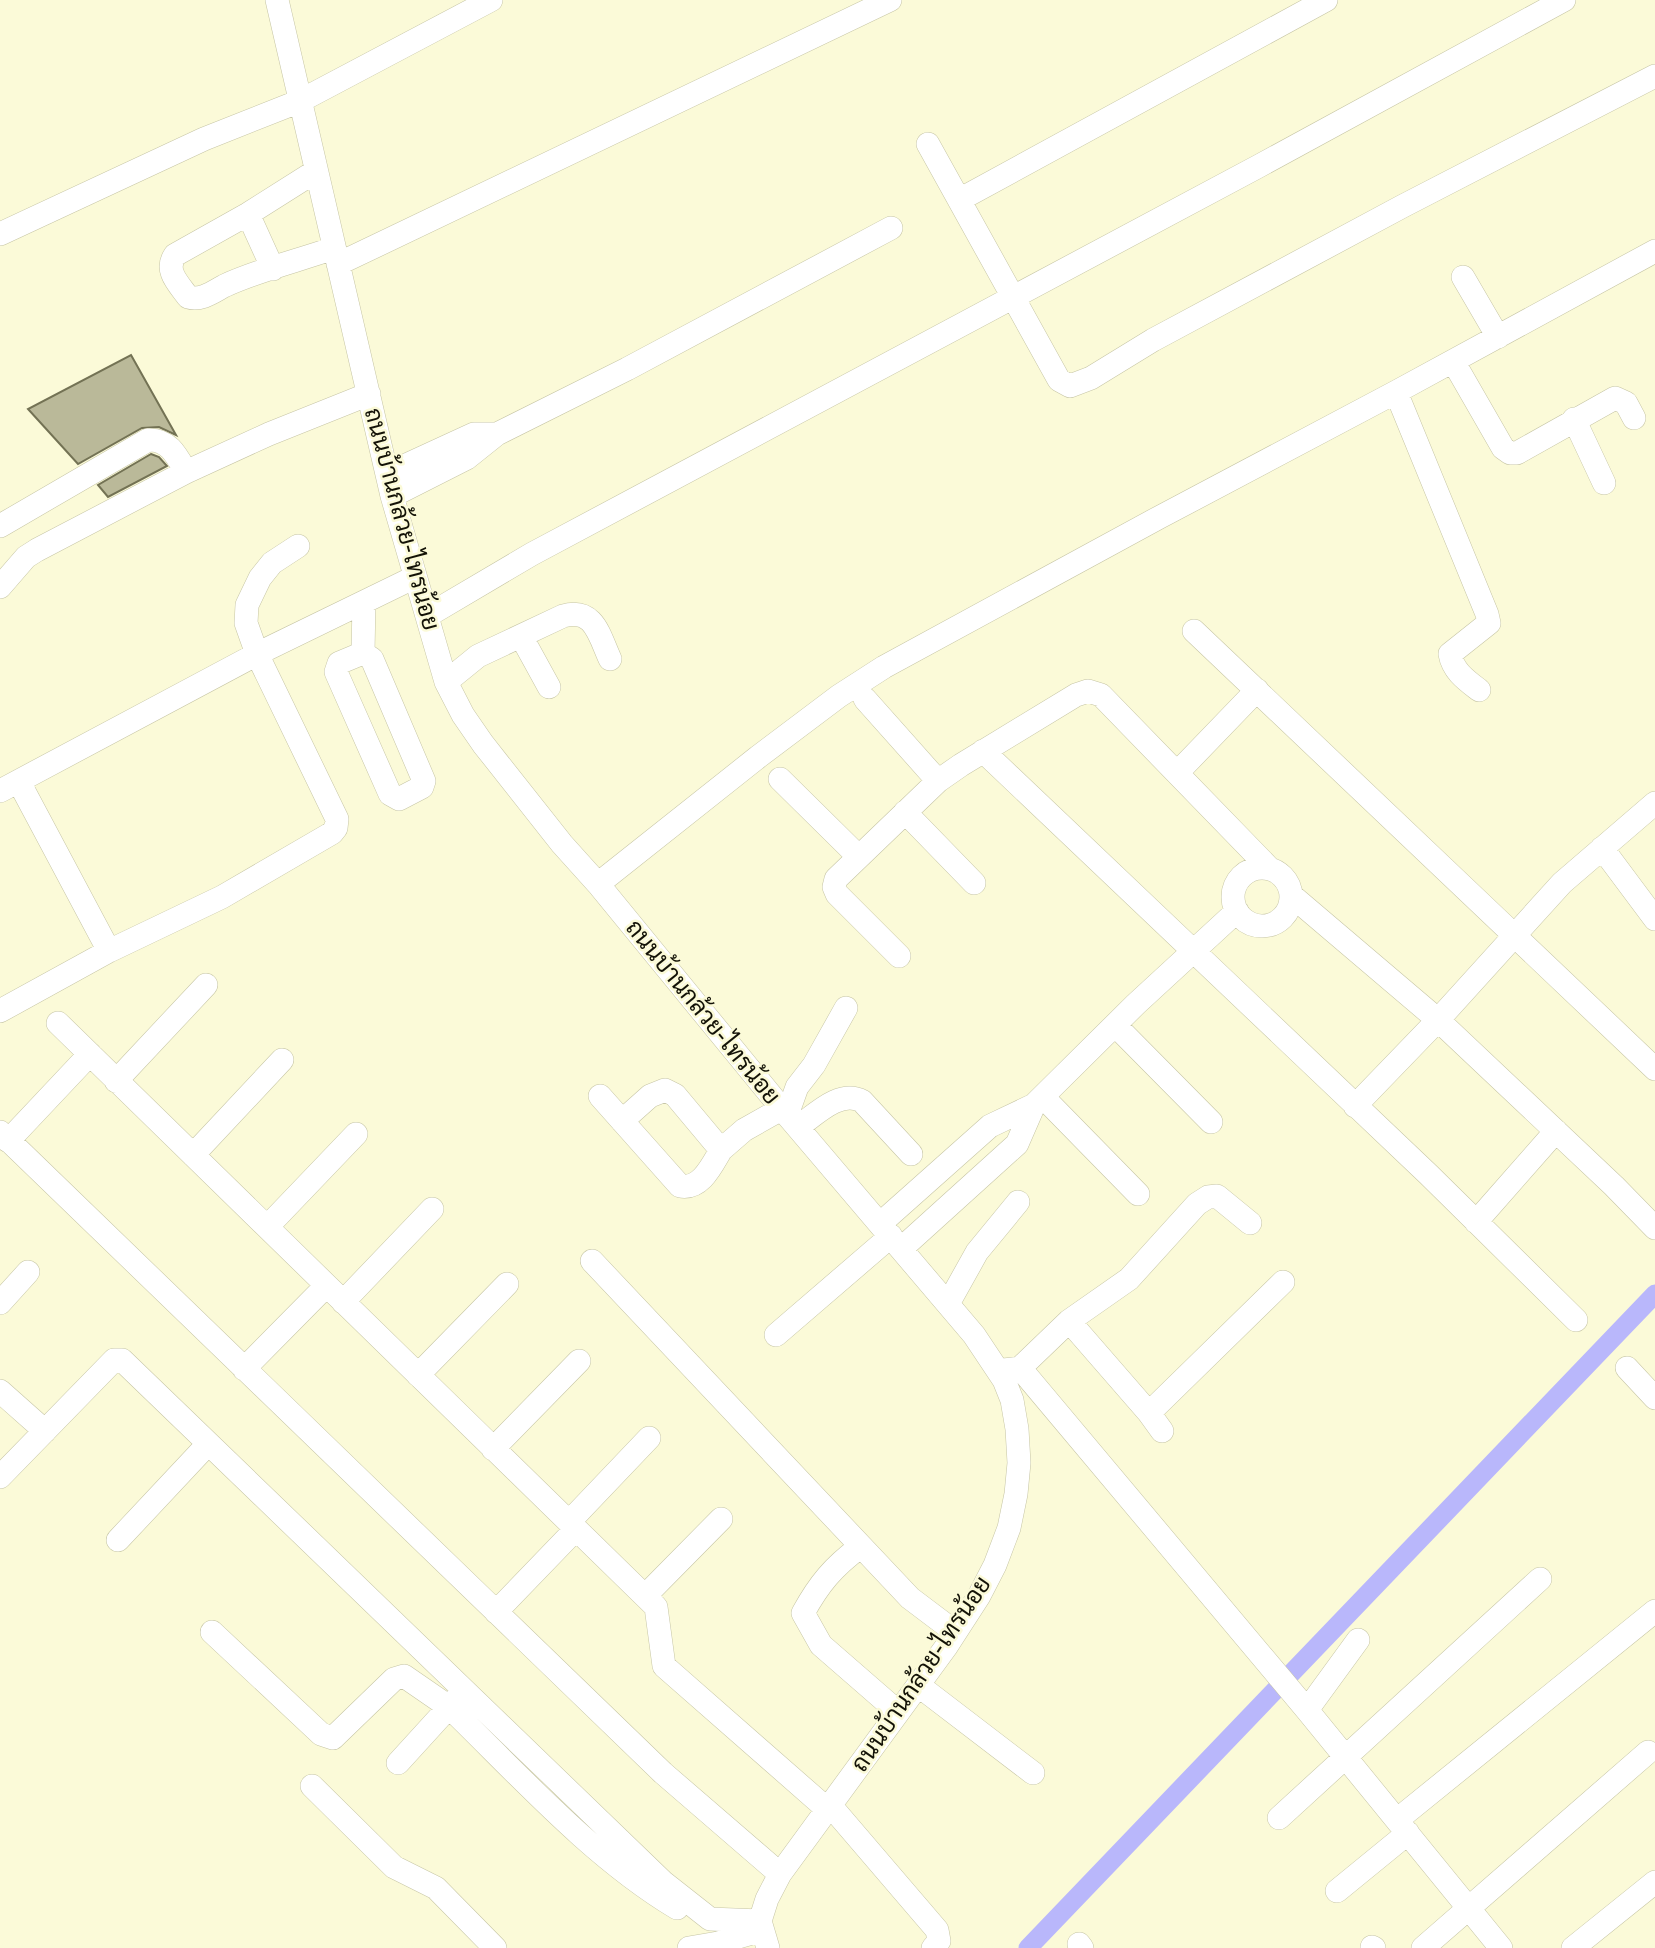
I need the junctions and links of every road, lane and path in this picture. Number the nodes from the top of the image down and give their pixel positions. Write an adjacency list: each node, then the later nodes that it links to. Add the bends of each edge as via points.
1 (277, 0): 7 (street, ถนนบ้านกล้วย-ไทรน้อย)
2 (491, 0): 7 (street)
3 (890, 0): 15 (street)
4 (1326, 0): 10 (street)
5 (1564, 0): 18 (street)
6 (1655, 76): 18 (street, via 1403,206 1076,385 1059,380)
7 (300, 101): 9 (street, ถนนบ้านกล้วย-ไทรน้อย); 13 (street, via 204,139)
8 (928, 145): 10 (street)
9 (316, 171): 11 (street); 15 (street, ถนนบ้านกล้วย-ไทรน้อย)
10 (959, 200): 18 (street)
11 (248, 214): 16 (street); 16 (street, via 175,255 170,265 173,276 188,297 198,299 248,275)
12 (891, 228): 27 (street, via 497,434 467,458)
13 (0, 234)
14 (1655, 251): 19 (street)
15 (336, 256): 16 (street); 22 (street, ถนนบ้านกล้วย-ไทรน้อย)
16 (273, 269)
17 (1463, 277): 19 (street)
18 (1013, 297): 33 (street, via 532,554)
19 (1498, 337): 20 (street)
20 (1453, 361): 21 (street); 24 (street, via 1510,453)
21 (1396, 392): 42 (street, via 1487,614 1489,623 1450,654 1462,677); 55 (street, via 884,667 748,765)
22 (369, 394): 25 (street); 27 (street, ถนนบ้านกล้วย-ไทรน้อย)
23 (1634, 418): 24 (street, via 1626,403 1615,398)
24 (1574, 419): 26 (street)
25 (186, 472): 28 (street, via 168,445 148,440); 31 (street, via 37,550)
26 (1604, 484)
27 (390, 485): 30 (street, ถนนบ้านกล้วย-ไทรน้อย)
28 (0, 526)
29 (298, 546): 37 (street, via 272,563 252,591 246,623)
30 (415, 577): 32 (street); 33 (street, ถนนบ้านกล้วย-ไทรน้อย)
31 (0, 587)
32 (364, 602): 36 (street); 37 (street)
33 (427, 615): 39 (street, ถนนบ้านกล้วย-ไทรน้อย)
34 (1194, 631): 41 (street)
35 (521, 636): 38 (street, via 576,612 592,623); 39 (street, via 478,656); 40 (street)
36 (363, 653): 36 (street, via 339,663 336,672 390,794 398,799 422,787 424,781 372,659)
37 (257, 654): 48 (street); 60 (street, via 337,819 336,828 222,897)
38 (610, 659)
39 (446, 682): 55 (street, ถนนบ้านกล้วย-ไทรน้อย, via 483,744)
40 (549, 687)
41 (1257, 690): 45 (street); 59 (street)
42 (1479, 690)
43 (865, 699): 47 (street)
44 (983, 751): 45 (street, via 1088,691 1101,695); 47 (street); 61 (street)
45 (1177, 773): 53 (street)
46 (780, 779): 52 (street)
47 (938, 781): 50 (street)
48 (10, 786): 60 (street)
49 (1655, 803): 51 (street)
50 (905, 812): 52 (street); 54 (street)
51 (1602, 848): 58 (street); 59 (street, via 1562,883)
52 (858, 856): 62 (street, via 836,879 835,890)
53 (1268, 867): 56 (street, via 1282,874); 57 (street, via 1252,868 1240,877 1233,891)
54 (974, 883)
55 (598, 884): 76 (street, ถนนบ้านกล้วย-ไทรน้อย)
56 (1292, 895): 57 (street, via 1285,916 1272,925 1256,926); 66 (street)
57 (1237, 911): 61 (street)
58 (1655, 919)
59 (1516, 934): 66 (street); 71 (street)
60 (109, 951): 65 (street)
61 (1192, 952): 68 (street); 75 (street)
62 (899, 956)
63 (206, 985): 72 (street)
64 (846, 1008): 76 (street, via 797,1087)
65 (0, 1011)
66 (1438, 1020): 75 (street); 79 (street)
67 (58, 1023): 69 (street)
68 (1115, 1025): 74 (street); 78 (street)
69 (90, 1054): 72 (street); 81 (street)
70 (282, 1060): 84 (street)
71 (1655, 1069)
72 (117, 1080): 84 (street)
73 (600, 1096): 77 (street)
74 (1039, 1101): 85 (street); 92 (street, via 990,1126); 92 (street, via 1017,1144)
75 (1355, 1106): 88 (street)
76 (789, 1117): 82 (street, via 744,1130); 83 (street, via 856,1098); 92 (street, ถนนบ้านกล้วย-ไทรน้อย)
77 (622, 1121): 82 (street, via 650,1096 665,1090); 82 (street, via 680,1186 700,1180)
78 (1211, 1122)
79 (1556, 1132): 88 (street); 91 (street)
80 (356, 1134): 90 (street)
81 (4, 1136): 106 (street)
82 (721, 1150)
83 (911, 1154)
84 (193, 1155): 90 (street)
85 (1138, 1194)
86 (1018, 1202): 100 (street, via 977,1252)
87 (432, 1209): 98 (street)
88 (1476, 1222): 101 (street)
89 (1250, 1223): 102 (street, via 1217,1196 1208,1197 1129,1279)
90 (267, 1227): 97 (street)
91 (1655, 1228)
92 (891, 1236): 100 (street, ถนนบ้านกล้วย-ไทรน้อย); 103 (street)
93 (592, 1261): 119 (street)
94 (28, 1272): 99 (street)
95 (1283, 1282): 102 (street, via 1156,1422)
96 (508, 1284): 108 (street)
97 (326, 1286): 98 (street); 106 (street)
98 (343, 1302): 108 (street)
99 (0, 1303)
100 (948, 1304): 107 (street, ถนนบ้านกล้วย-ไทรน้อย)
101 (1576, 1320)
102 (1069, 1321): 107 (street)
103 (776, 1335)
104 (579, 1361): 114 (street)
105 (1626, 1368): 110 (street)
106 (244, 1369): 123 (street)
107 (1009, 1369): 125 (street, ถนนบ้านกล้วย-ไทรน้อย, via 1017,1429 1016,1494 995,1565); 129 (street)
108 (418, 1375): 114 (street)
109 (0, 1391): 111 (street)
110 (1655, 1398)
111 (45, 1431): 113 (street, via 118,1359); 115 (street)
112 (649, 1438): 117 (street)
113 (208, 1444): 118 (street); 128 (street)
114 (494, 1448): 117 (street)
115 (0, 1477)
116 (721, 1519): 121 (street)
117 (572, 1526): 121 (street); 123 (street)
118 (118, 1540)
119 (860, 1547): 125 (street, via 909,1598); 130 (street, via 836,1564 803,1614 821,1645)
120 (1540, 1578): 132 (street)
121 (645, 1596): 136 (street, via 656,1607 664,1665)
122 (1655, 1611): 138 (street)
123 (496, 1612): 139 (street, via 663,1773)
124 (212, 1632): 128 (street, via 321,1734 334,1738 394,1679 404,1676)
125 (956, 1632): 127 (street, ถนนบ้านกล้วย-ไทรน้อย)
126 (1358, 1640): 129 (street)
127 (918, 1685): 130 (street, ถนนบ้านกล้วย-ไทรน้อย); 134 (street)
128 (456, 1699): 133 (street); 143 (street, via 710,1919)
129 (1307, 1710): 132 (street)
130 (898, 1712): 136 (street, ถนนบ้านกล้วย-ไทรน้อย)
131 (1648, 1752): 142 (street)
132 (1345, 1757): 137 (street); 138 (street)
133 (398, 1763)
134 (1033, 1773)
135 (312, 1786): 145 (street, via 394,1867 436,1888)
136 (829, 1807): 139 (street, ถนนบ้านกล้วย-ไทรน้อย); 147 (street, via 937,1930 939,1941)
137 (1279, 1818)
138 (1403, 1826): 141 (street); 142 (street)
139 (780, 1874): 143 (street, ถนนบ้านกล้วย-ไทรน้อย, via 767,1899)
140 (1655, 1882): 150 (street)
141 (1337, 1891)
142 (1467, 1908): 148 (street); 149 (street)
143 (763, 1933): 144 (street)
144 (717, 1945): 146 (street)
145 (495, 1948)
146 (689, 1948)
147 (933, 1948)
148 (1423, 1948)
149 (1501, 1948)
150 (1573, 1948)

